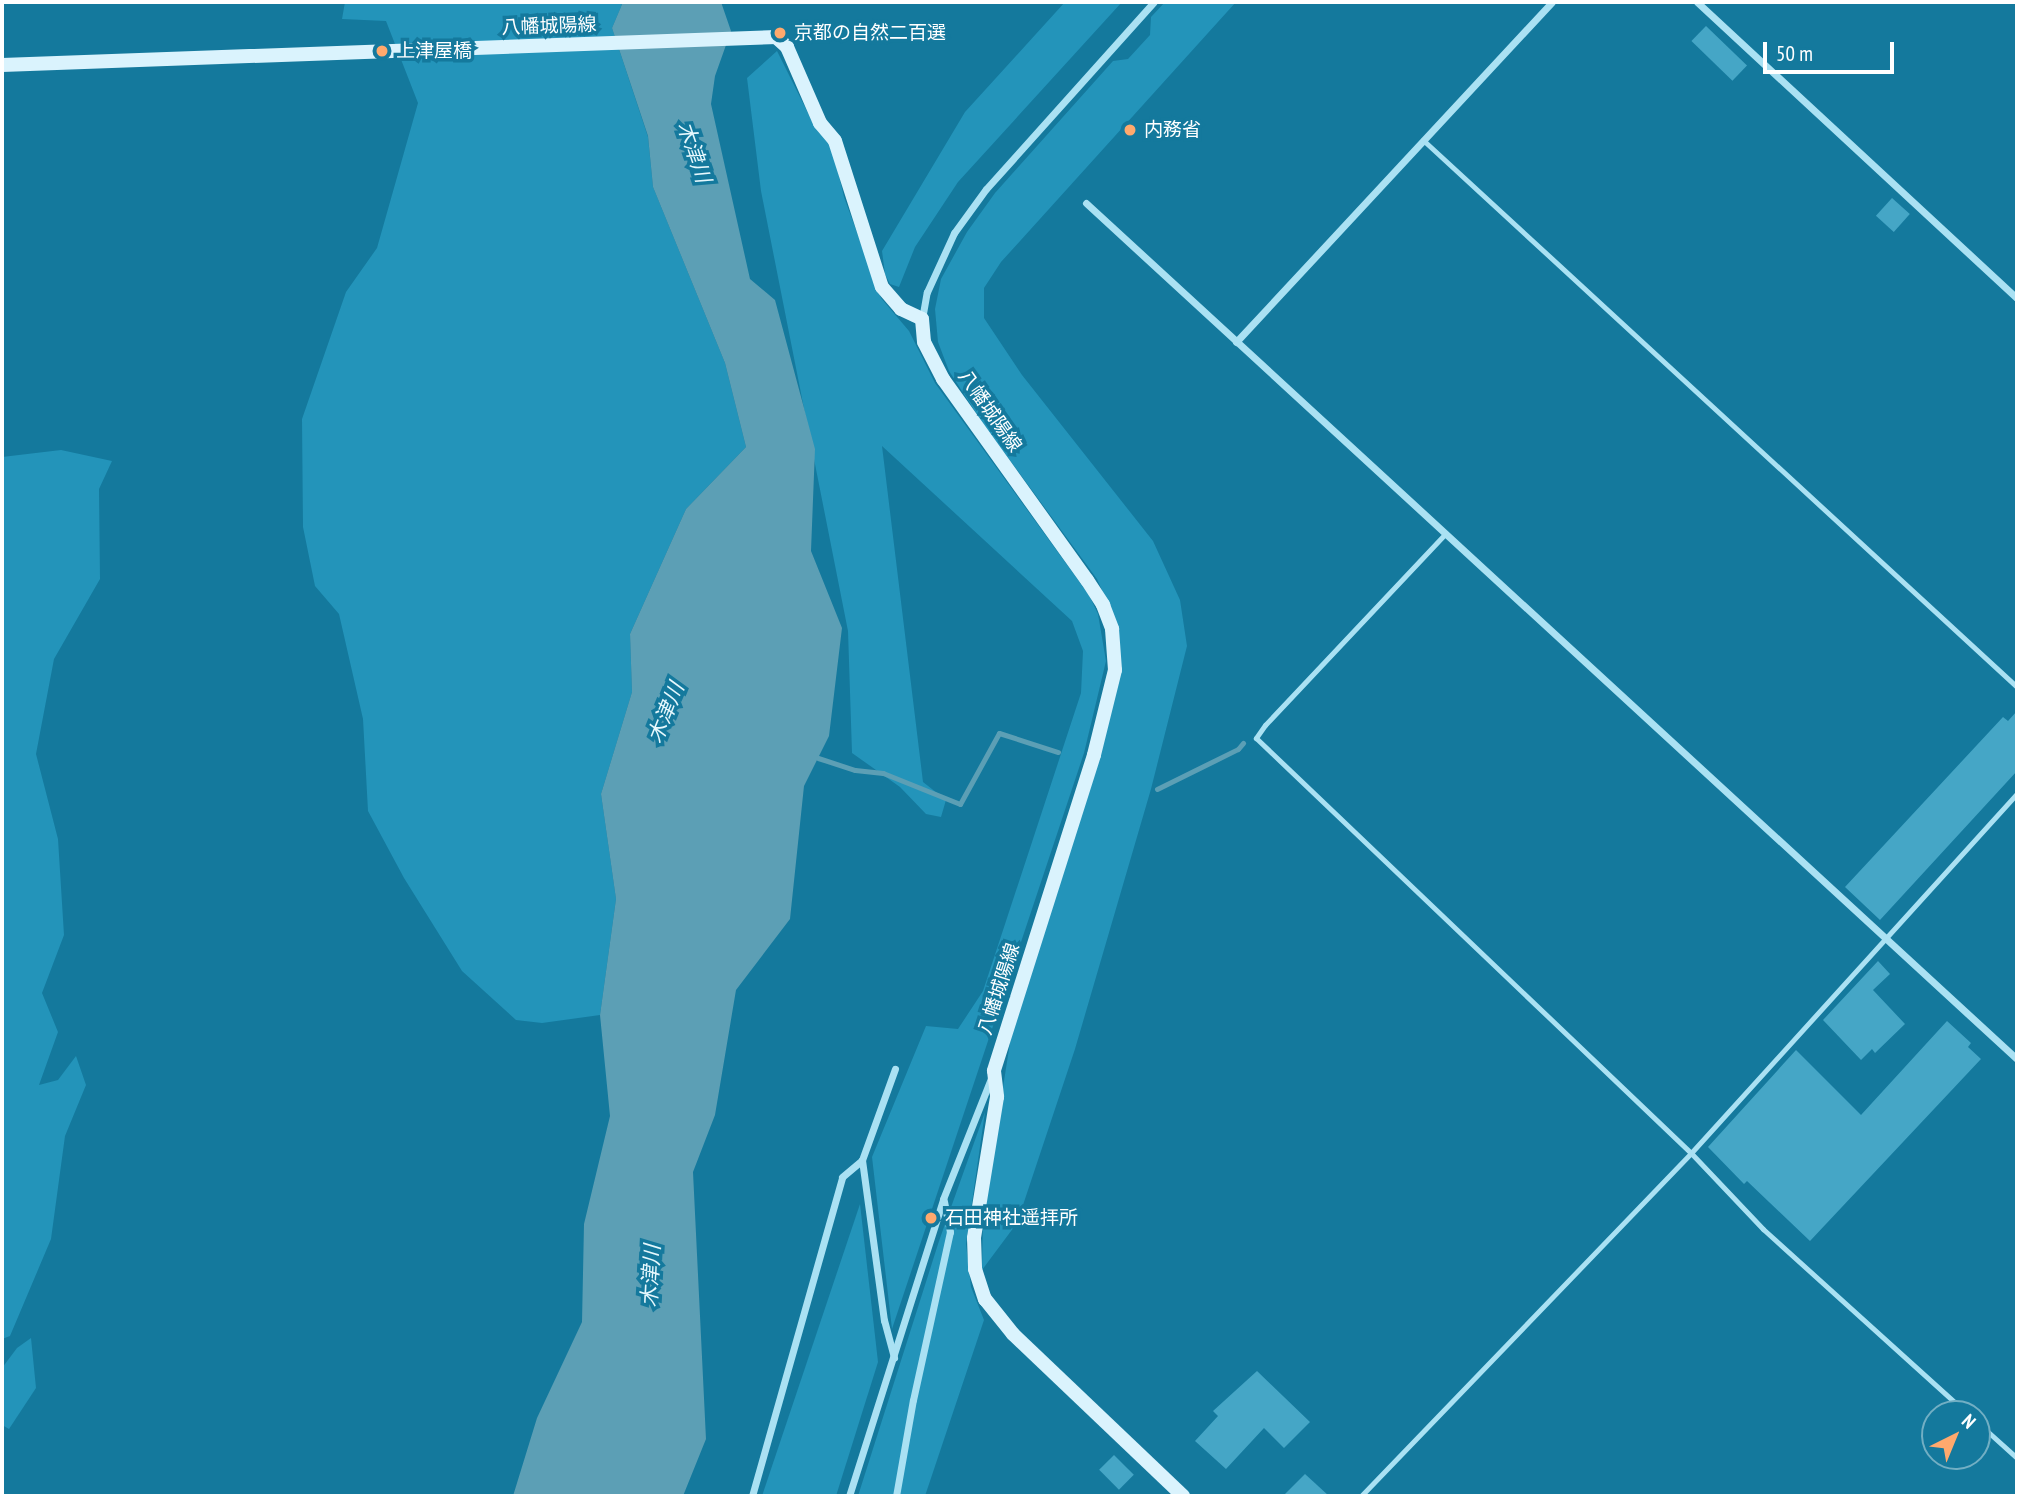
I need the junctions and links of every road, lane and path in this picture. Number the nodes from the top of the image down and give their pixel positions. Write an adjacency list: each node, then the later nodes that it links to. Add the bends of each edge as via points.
1 (1154, 2): 8 (street, via 986,189 954,233 931,279)
2 (1552, 2): 5 (street)
3 (1697, 2): 7 (street)
4 (2, 65): 8 (main road, 八幡城陽線, via 776,37 787,47 820,123 835,141 882,287 901,309)
5 (1423, 140): 9 (street); 11 (lane)
6 (1086, 203): 9 (street)
7 (2017, 298)
8 (922, 319): 16 (main road, 八幡城陽線, via 924,342 943,379 1087,580 1112,629 1115,670 1094,755)
9 (1236, 342): 10 (street)
10 (1445, 534): 13 (street); 17 (lane, via 1256,738)
11 (2017, 687)
12 (2017, 794): 13 (lane)
13 (1885, 937): 14 (street); 17 (lane)
14 (2017, 1059)
15 (895, 1069): 18 (street)
16 (994, 1071): 19 (street); 27 (main road, 八幡城陽線, via 997,1097 974,1238 975,1269 985,1299 1013,1334)
17 (1691, 1153): 21 (lane, via 1763,1229); 28 (lane)
18 (862, 1160): 20 (street, via 884,1320); 24 (street, via 842,1177)
19 (943, 1199): 20 (street); 26 (street, via 950,1231)
20 (895, 1358): 25 (street)
21 (1952, 1400)
22 (1991, 1435): 23 (lane)
23 (2017, 1458)
24 (752, 1496)
25 (849, 1496)
26 (897, 1496)
27 (1183, 1496)
28 (1361, 1496)

